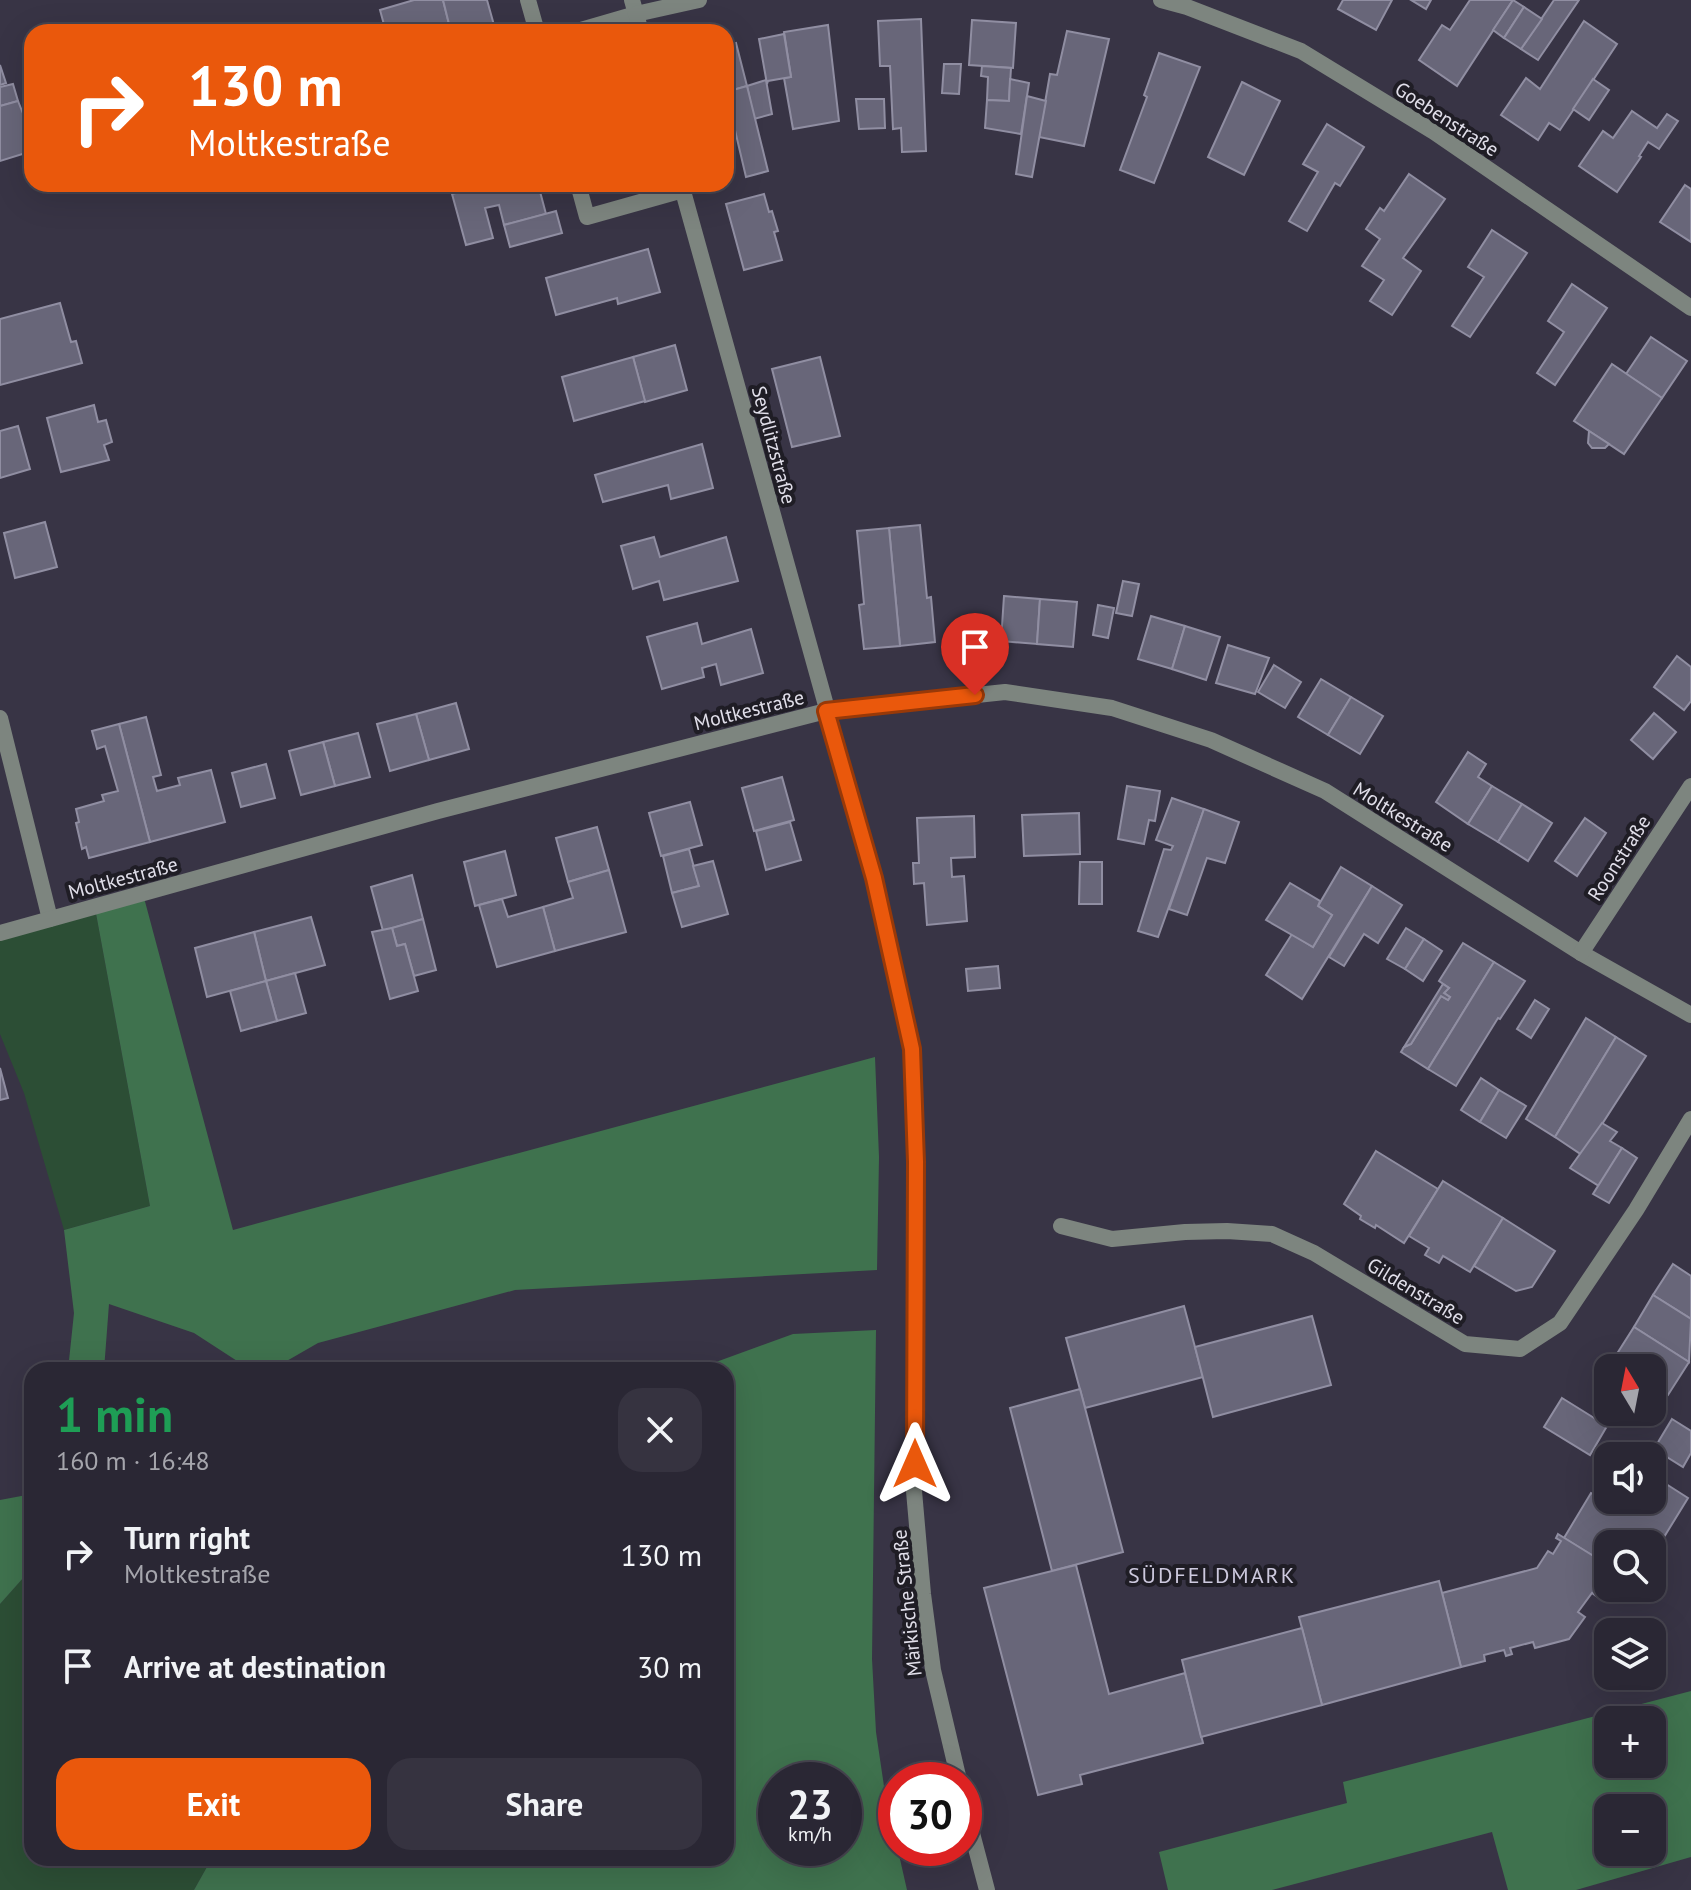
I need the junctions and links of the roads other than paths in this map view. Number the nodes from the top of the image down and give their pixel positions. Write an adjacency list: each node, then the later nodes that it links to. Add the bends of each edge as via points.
1 (528, 0): 5 (street)
2 (699, 0): 4 (street)
3 (1161, 0): 10 (street, Goebenstraße, via 1301,51 1434,132)
4 (634, 7): 6 (street)
5 (535, 24)
6 (593, 24)
7 (580, 192): 8 (street, Seydlitzstraße, via 587,217)
8 (666, 192)
9 (683, 192): 11 (street, Seydlitzstraße)
10 (1691, 308)
11 (826, 711): 14 (street, Moltkestraße); 16 (street, Moltkestraße, via 1005,692 1112,708 1197,735 1325,791); 20 (street, Märkische Straße, via 874,878 912,1049 914,1491 933,1670)
12 (0, 718): 14 (street)
13 (1691, 786): 16 (street, Roonstraße)
14 (50, 919): 15 (street, Moltkestraße)
15 (0, 933)
16 (1581, 953): 17 (street, Moltkestraße)
17 (1691, 1015)
18 (1691, 1119): 19 (street, Gildenstraße, via 1560,1323 1520,1349 1465,1344 1314,1253 1272,1234 1185,1232 1112,1239)
19 (1061, 1226)
20 (955, 1762)
21 (981, 1866): 22 (street)
22 (987, 1890)

